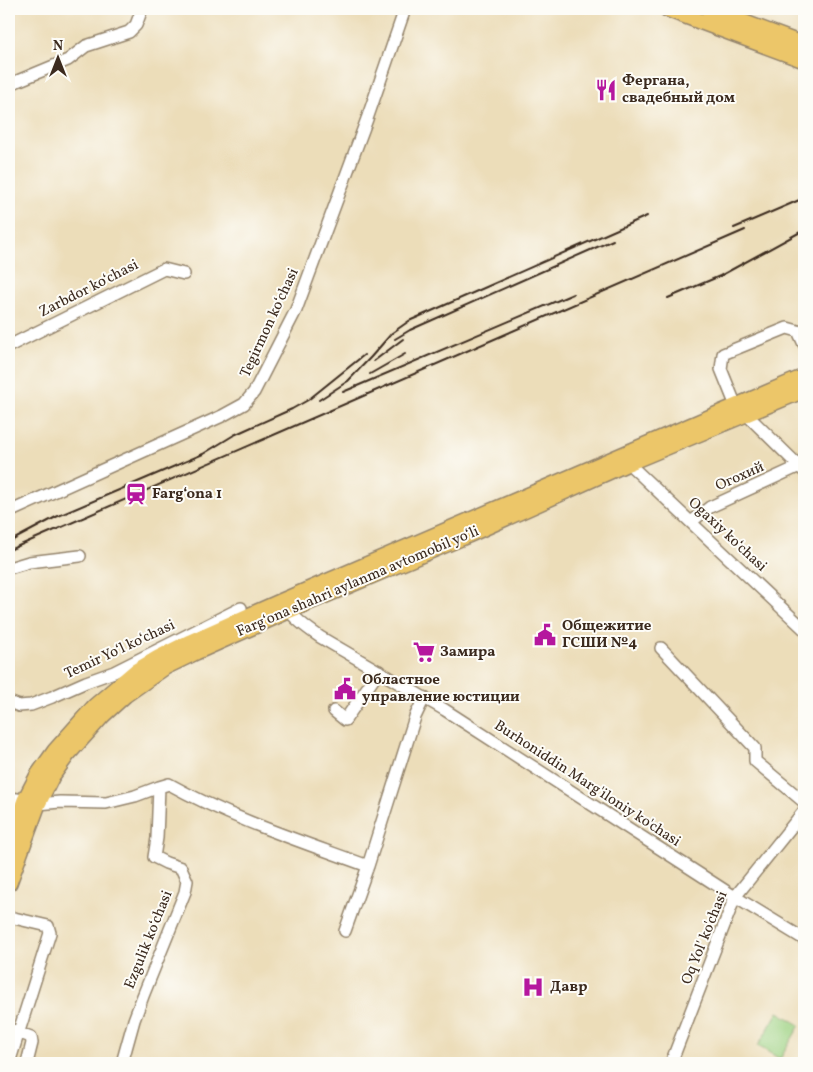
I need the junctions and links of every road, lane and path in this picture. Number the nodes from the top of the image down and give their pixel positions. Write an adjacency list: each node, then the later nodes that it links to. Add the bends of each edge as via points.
1 (142, 9): 7 (street, via 136,25 128,32 86,46 68,60)
2 (405, 9): 16 (street, Tegirmon koʻchasi, via 296,310 254,392 244,404 222,416)
3 (667, 9): 6 (highway)
4 (708, 9): 5 (highway)
5 (804, 45)
6 (804, 60)
7 (9, 83)
8 (184, 274): 10 (street, Zarbdor koʻchasi, via 164,269)
9 (804, 344): 13 (street, via 798,331 787,328 723,354 721,369)
10 (9, 346)
11 (804, 376): 13 (highway, Fargʻona shahri aylanma avtomobil yoʻli)
12 (804, 390): 13 (highway, Fargʻona shahri aylanma avtomobil yoʻli)
13 (741, 410): 14 (highway, Fargʻona shahri aylanma avtomobil yoʻli); 15 (street); 20 (highway, Fargʻona shahri aylanma avtomobil yoʻli)
14 (628, 464): 17 (street, Ogaxiy koʻchasi); 20 (highway, Fargʻona shahri aylanma avtomobil yoʻli, via 468,535)
15 (802, 468): 17 (street, Огохий, via 710,507)
16 (9, 512)
17 (691, 522): 22 (street, Ogaxiy koʻchasi)
18 (80, 556): 19 (street, via 29,562)
19 (9, 568)
20 (285, 606): 24 (street, Burhoniddin Marg'iloniy ko'chasi, via 320,637); 30 (highway, Fargʻona shahri aylanma avtomobil yoʻli, via 165,667 125,695 67,755)
21 (241, 608): 26 (street, Temir Yoʻl koʻchasi, via 114,672 31,705)
22 (804, 629)
23 (661, 648): 31 (street, via 755,748 755,762)
24 (379, 671): 25 (street, Burhoniddin Marg'iloniy ko'chasi); 27 (street, via 345,720)
25 (424, 698): 34 (street, via 415,717); 36 (street, Burhoniddin Marg'iloniy ko'chasi)
26 (9, 702)
27 (334, 711)
28 (159, 786): 30 (street, via 106,803); 34 (street, via 169,784 241,819); 43 (street, Ezgulik koʻchasi, via 154,857 181,868 187,881 140,1004)
29 (9, 798): 30 (street)
30 (32, 802): 33 (highway, Fargʻona shahri aylanma avtomobil yoʻli); 35 (highway, Fargʻona shahri aylanma avtomobil yoʻli)
31 (804, 802)
32 (804, 812): 36 (street, Oq Yol' ko'chasi)
33 (9, 842)
34 (368, 866): 38 (street)
35 (9, 883)
36 (735, 897): 39 (street, Burhoniddin Marg'iloniy ko'chasi); 44 (street, Oq Yol' ko'chasi)
37 (14, 918): 40 (street, via 48,926 50,933)
38 (345, 931)
39 (804, 939)
40 (14, 1031): 41 (street); 42 (street, via 31,1037)
41 (9, 1063)
42 (27, 1063)
43 (122, 1063)
44 (671, 1063)

